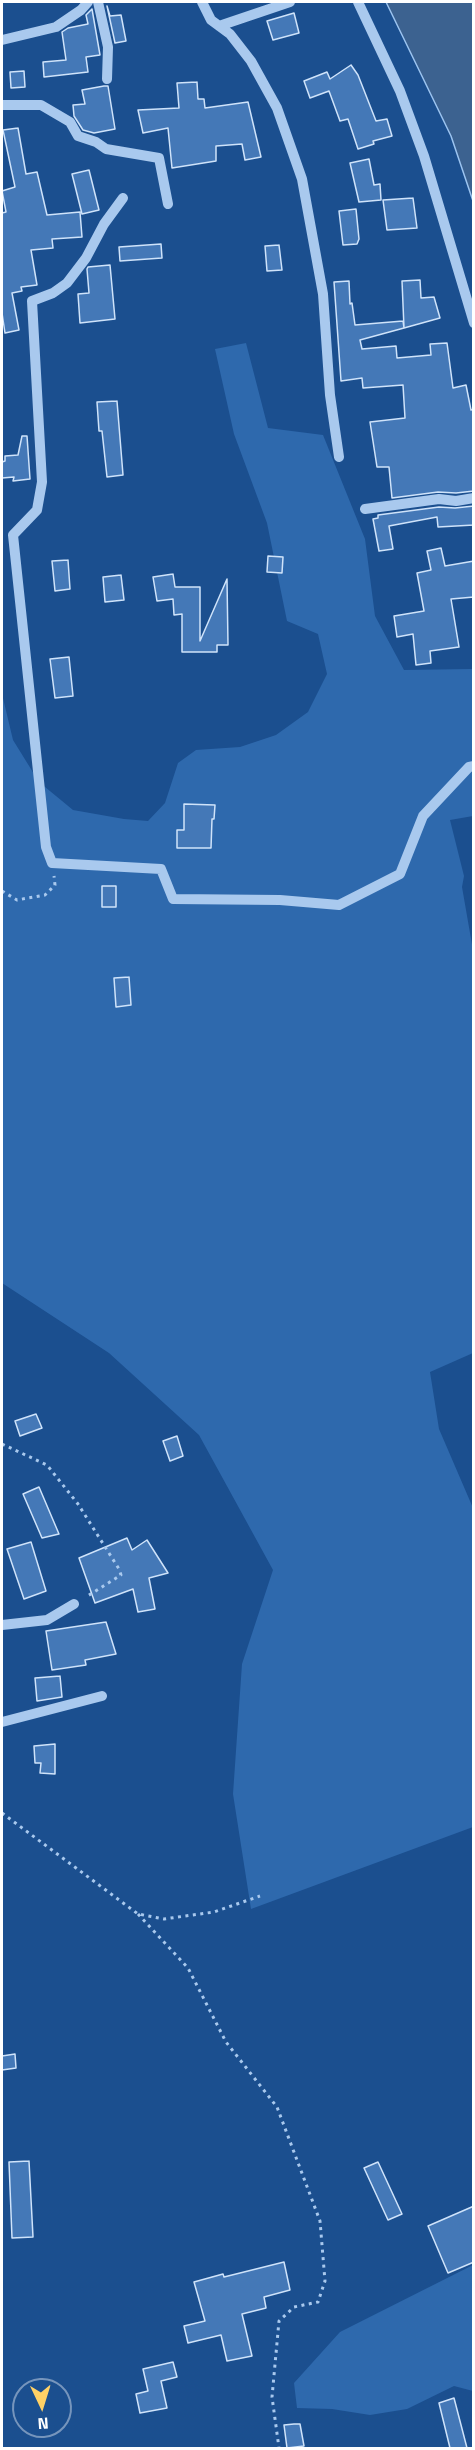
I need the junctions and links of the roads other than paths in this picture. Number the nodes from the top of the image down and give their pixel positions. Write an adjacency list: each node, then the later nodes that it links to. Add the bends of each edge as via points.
1 (88, 2): 7 (street, via 56,27)
2 (98, 2): 8 (street, via 108,47)
3 (202, 2): 6 (street, via 211,20)
4 (290, 2): 6 (street)
5 (358, 2): 12 (street, via 400,91 424,156)
6 (219, 26): 13 (street, via 251,61 272,99 302,179 323,294)
7 (2, 40)
8 (107, 79)
9 (2, 105): 11 (street, via 41,105 70,122 78,136 106,149 159,158)
10 (123, 198): 16 (street, via 67,283 32,301 42,482 37,510)
11 (168, 204)
12 (474, 323)
13 (339, 457)
14 (474, 498): 15 (street)
15 (365, 509)
16 (7, 535): 17 (street, via 46,847 52,863 161,869 173,899 339,905 400,874 423,816)
17 (474, 766)
18 (74, 1604): 19 (street, via 47,1620)
19 (2, 1625)
20 (102, 1696): 21 (street)
21 (2, 1722)

